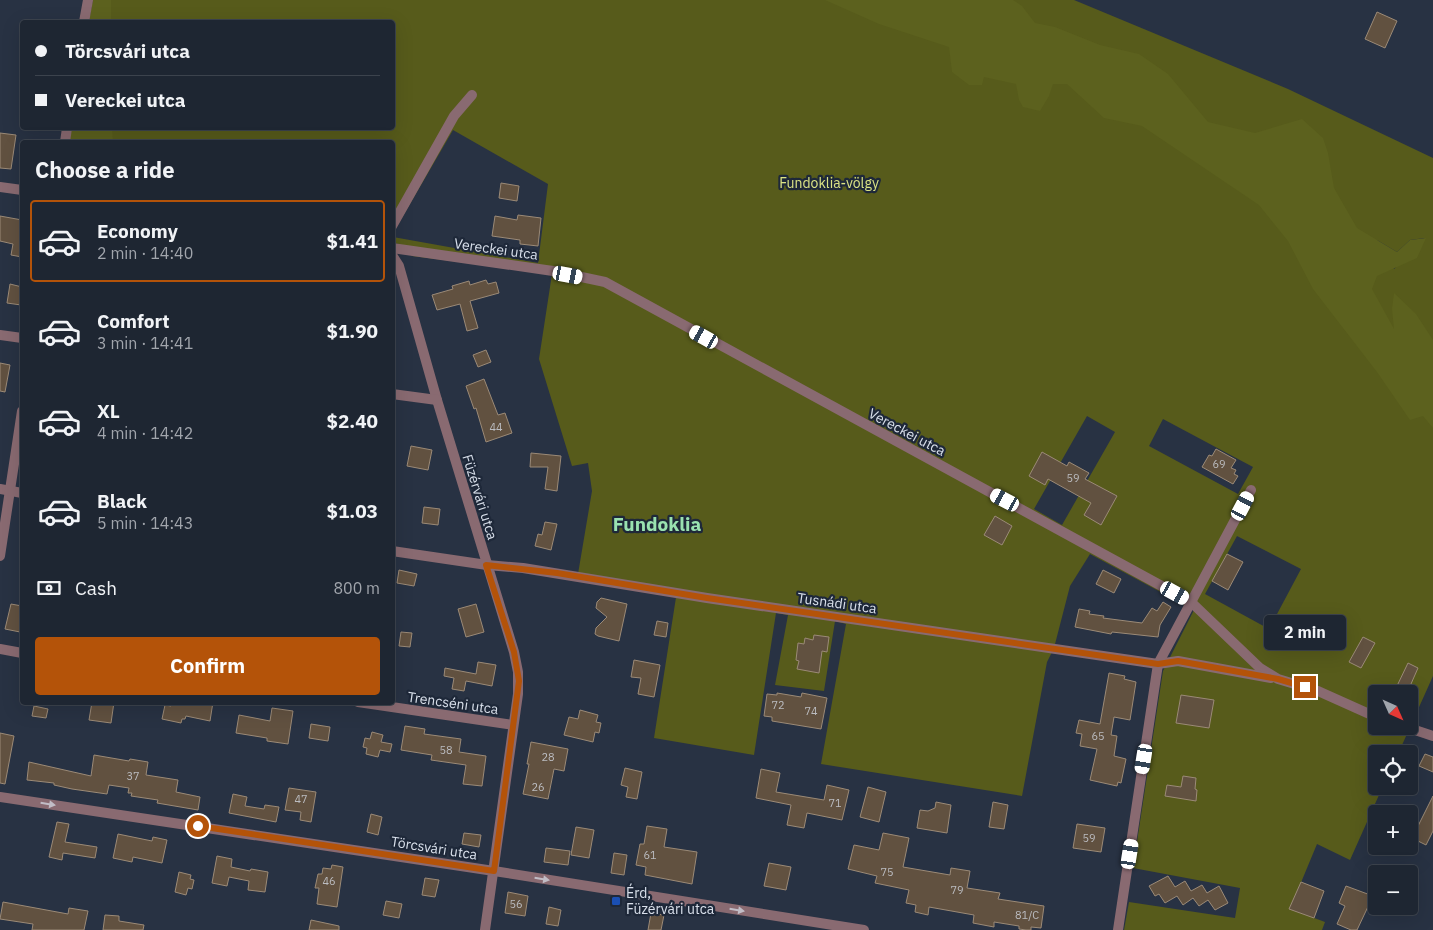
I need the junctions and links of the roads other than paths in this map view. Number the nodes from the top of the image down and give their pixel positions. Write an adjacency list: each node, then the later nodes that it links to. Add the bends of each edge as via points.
1 (88, 0): 2 (street)
2 (84, 20)
3 (472, 94): 6 (street, via 454,116)
4 (0, 187): 5 (street)
5 (20, 190)
6 (395, 221)
7 (395, 248): 21 (street, Vereckei utca, via 553,271 605,282)
8 (395, 259): 12 (street, Füzérvári utca)
9 (0, 335): 10 (street)
10 (20, 338)
11 (395, 394): 12 (street)
12 (436, 400): 20 (street, Füzérvári utca)
13 (20, 425): 16 (street)
14 (0, 489): 16 (street)
15 (1251, 490): 21 (street)
16 (11, 491): 17 (street); 19 (street)
17 (20, 493)
18 (395, 550): 20 (street, Tusnádi utca)
19 (0, 556)
20 (486, 565): 24 (street, Tusnádi utca); 28 (street, Füzérvári utca, via 518,672)
21 (1191, 602): 24 (street); 25 (street, Vereckei utca, via 1260,668)
22 (0, 650): 23 (street)
23 (20, 653)
24 (1158, 664): 25 (street, Tusnádi utca, via 1178,661); 35 (street)
25 (1278, 679): 27 (street, Vereckei utca, via 1318,691)
26 (377, 705): 28 (street, Trencséni utca)
27 (1368, 713)
28 (513, 726): 32 (street, Füzérvári utca)
29 (1418, 731): 30 (street)
30 (1433, 736)
31 (0, 796): 32 (street, Törcsvári utca, one-way to 32)
32 (494, 871): 33 (street, Füzérvári utca); 34 (street, Törcsvári utca, one-way to 34)
33 (485, 930)
34 (864, 930)
35 (1118, 930)

